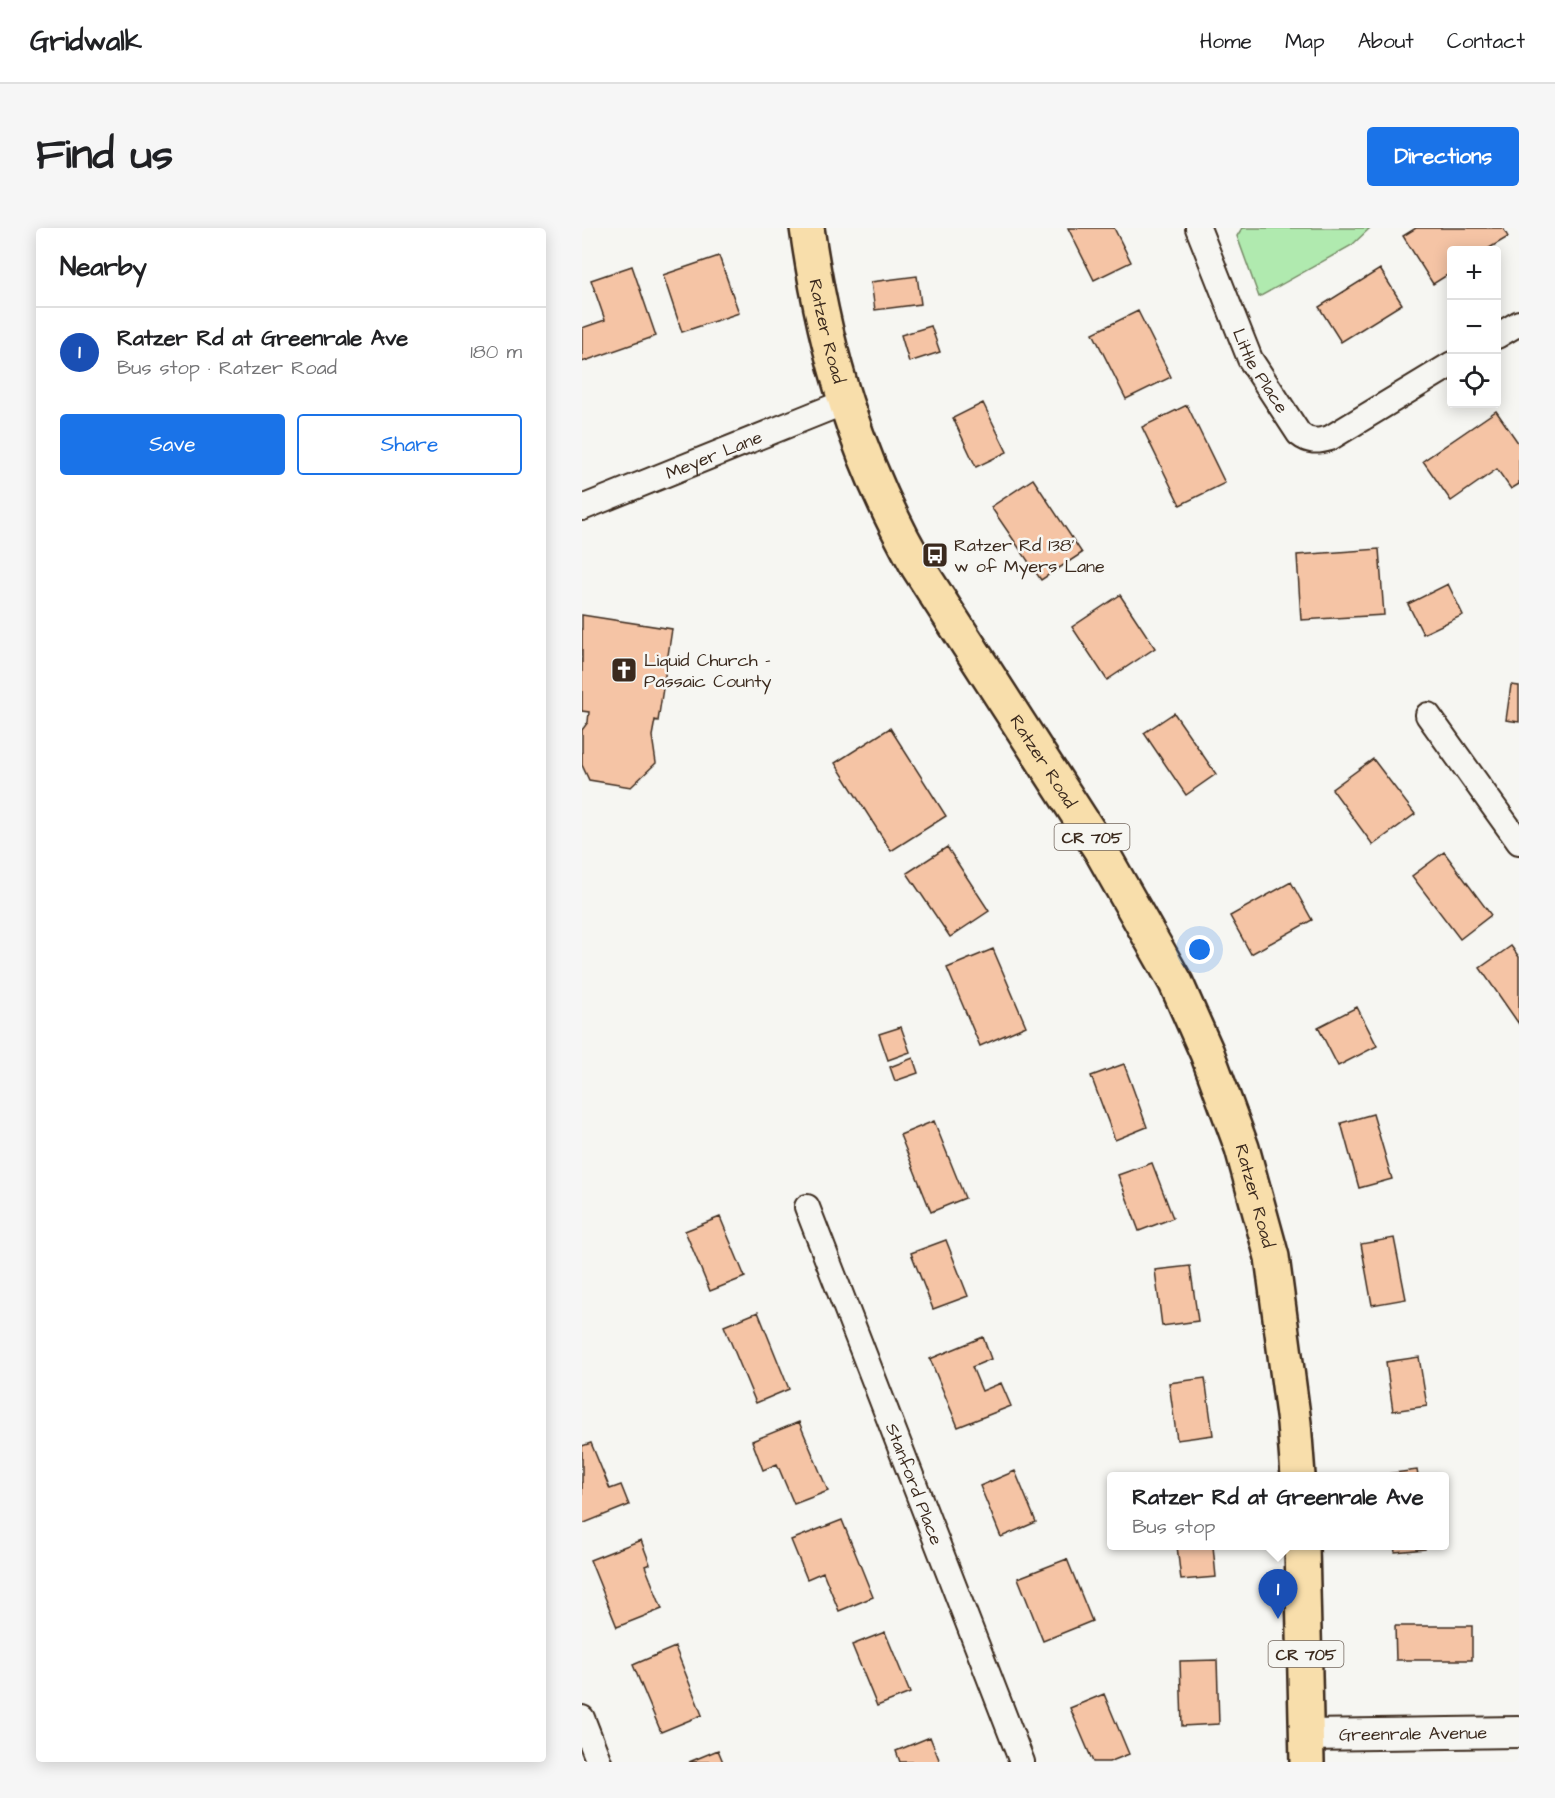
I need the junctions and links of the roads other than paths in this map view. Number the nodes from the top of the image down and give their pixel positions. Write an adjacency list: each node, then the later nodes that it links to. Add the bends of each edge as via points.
1 (807, 228): 6 (main road, Ratzer Road / CR 705, via 817,297)
2 (1198, 228): 5 (street, Little Place, via 1250,359 1306,440 1330,438)
3 (1519, 323): 4 (street)
4 (1501, 334)
5 (1447, 367)
6 (845, 402): 7 (street, Meyer Lane); 11 (main road, Ratzer Road / CR 705, via 891,519 1105,859 1176,983 1207,1053 1242,1148 1272,1257)
7 (582, 508)
8 (1428, 715): 9 (street)
9 (1519, 842)
10 (807, 1207): 17 (street, Stanford Place)
11 (1298, 1472)
12 (1302, 1550): 15 (main road, CR 705)
13 (582, 1718): 16 (street)
14 (1519, 1732): 15 (street, Greenrale Avenue)
15 (1307, 1748)
16 (599, 1762)
17 (1022, 1762)

